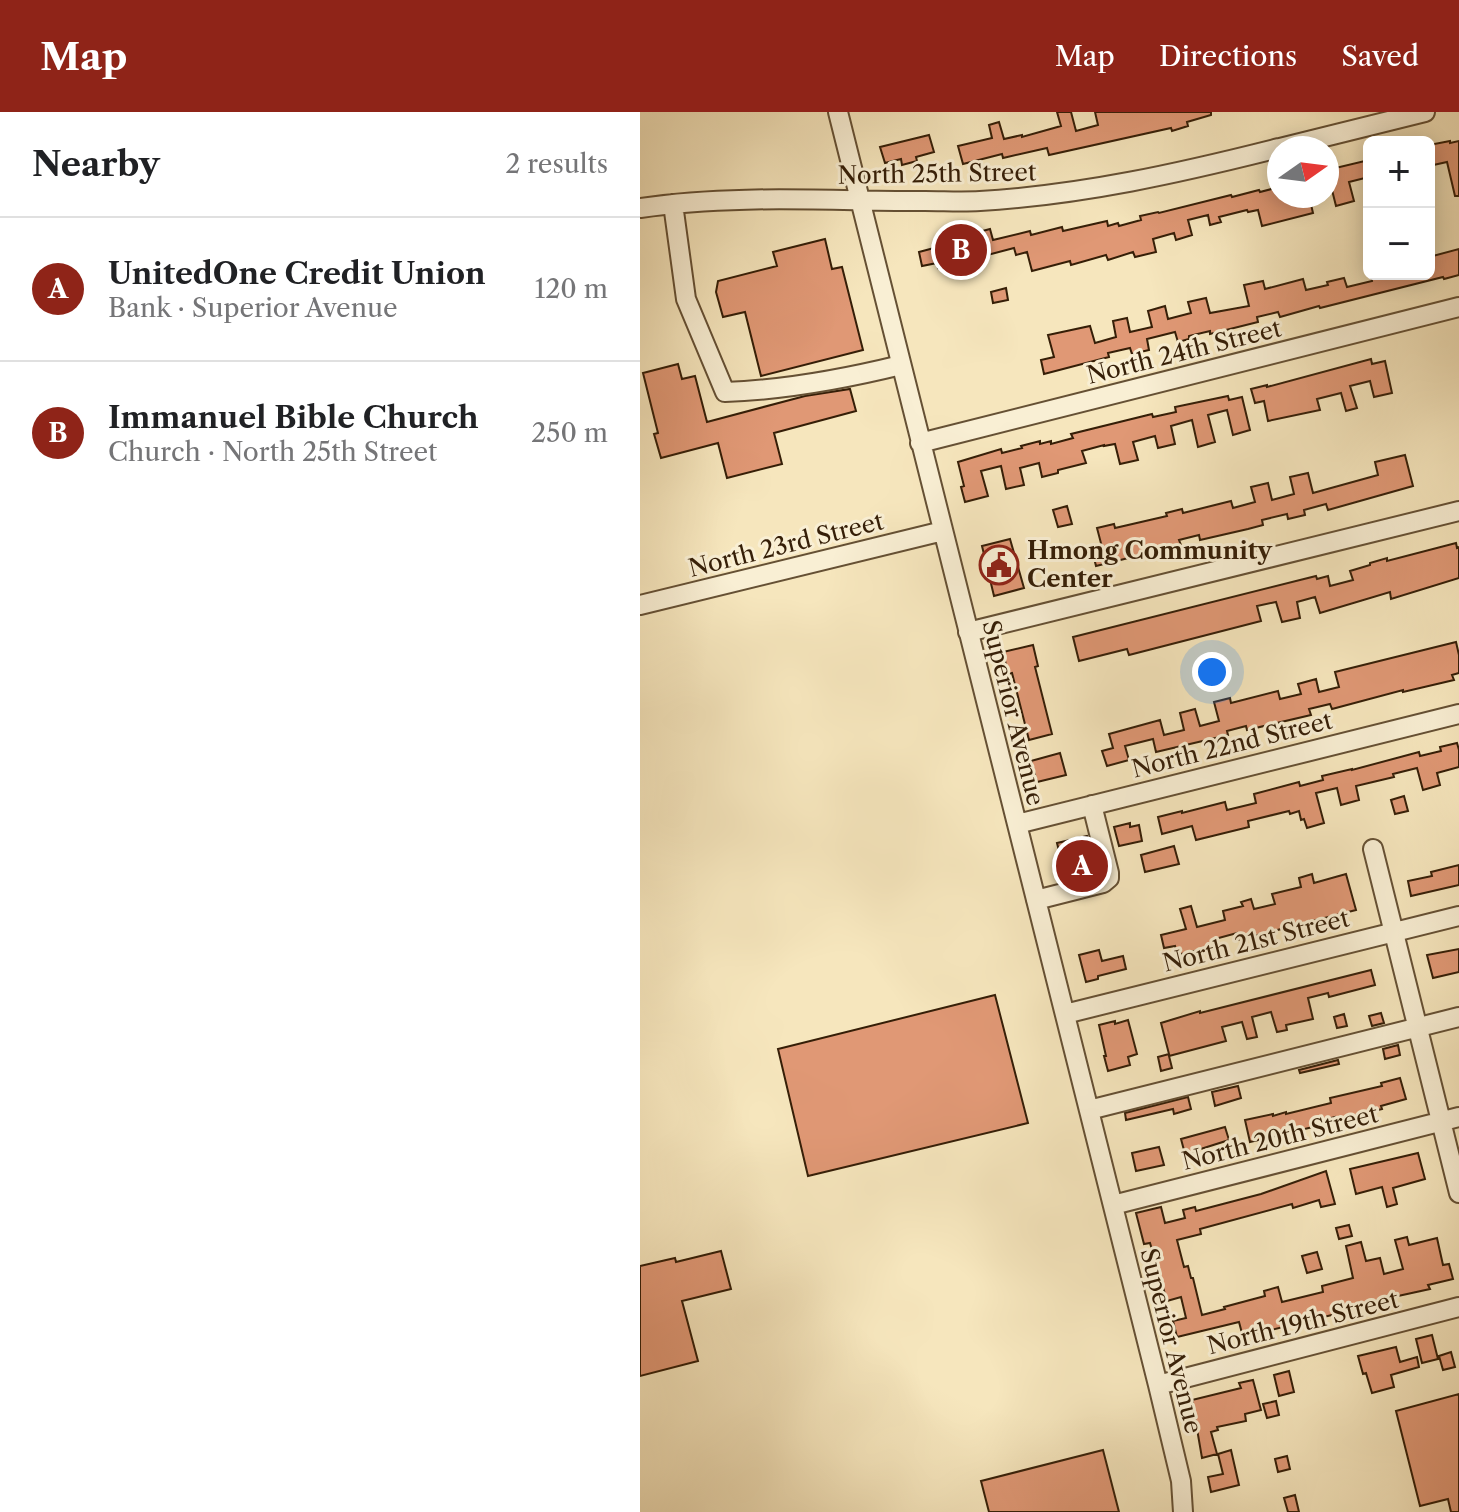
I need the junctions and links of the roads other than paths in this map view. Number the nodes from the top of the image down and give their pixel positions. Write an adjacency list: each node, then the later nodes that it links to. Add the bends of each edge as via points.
1 (838, 112): 5 (street, Superior Avenue)
2 (1425, 112): 3 (street, North 25th Street)
3 (1328, 136)
4 (1267, 151): 5 (street, North 25th Street, via 1051,195)
5 (859, 202): 6 (street, North 25th Street); 9 (street, Superior Avenue)
6 (673, 204): 7 (street, North 25th Street); 9 (street, via 686,299 725,392 760,391)
7 (640, 208)
8 (1459, 307): 10 (street, North 24th Street)
9 (901, 365): 10 (street, Superior Avenue)
10 (920, 443): 12 (street, Superior Avenue)
11 (1459, 511): 14 (street)
12 (943, 531): 13 (street, North 23rd Street); 14 (street, Superior Avenue)
13 (640, 605)
14 (968, 632): 17 (street, Superior Avenue)
15 (1459, 714): 16 (street, North 22nd Street)
16 (1092, 805): 17 (street, North 22nd Street); 19 (street, via 1109,878)
17 (1017, 824): 19 (street, Superior Avenue)
18 (1373, 849): 21 (street)
19 (1036, 900): 22 (street, Superior Avenue)
20 (1459, 916): 21 (street, North 21st Street)
21 (1393, 931): 22 (street, North 21st Street); 24 (street)
22 (1065, 1014): 25 (street, Superior Avenue)
23 (1459, 1017): 24 (street)
24 (1417, 1027): 25 (street); 26 (street)
25 (1089, 1110): 28 (street, Superior Avenue)
26 (1450, 1119): 27 (street); 28 (street, North 20th Street)
27 (1459, 1193)
28 (1113, 1205): 30 (street, Superior Avenue)
29 (1459, 1307): 30 (street, North 19th Street)
30 (1158, 1385): 31 (street, Superior Avenue)
31 (1181, 1484): 32 (street, Superior Avenue); 33 (street, via 1192,1495)
32 (1183, 1512)
33 (1196, 1512)

